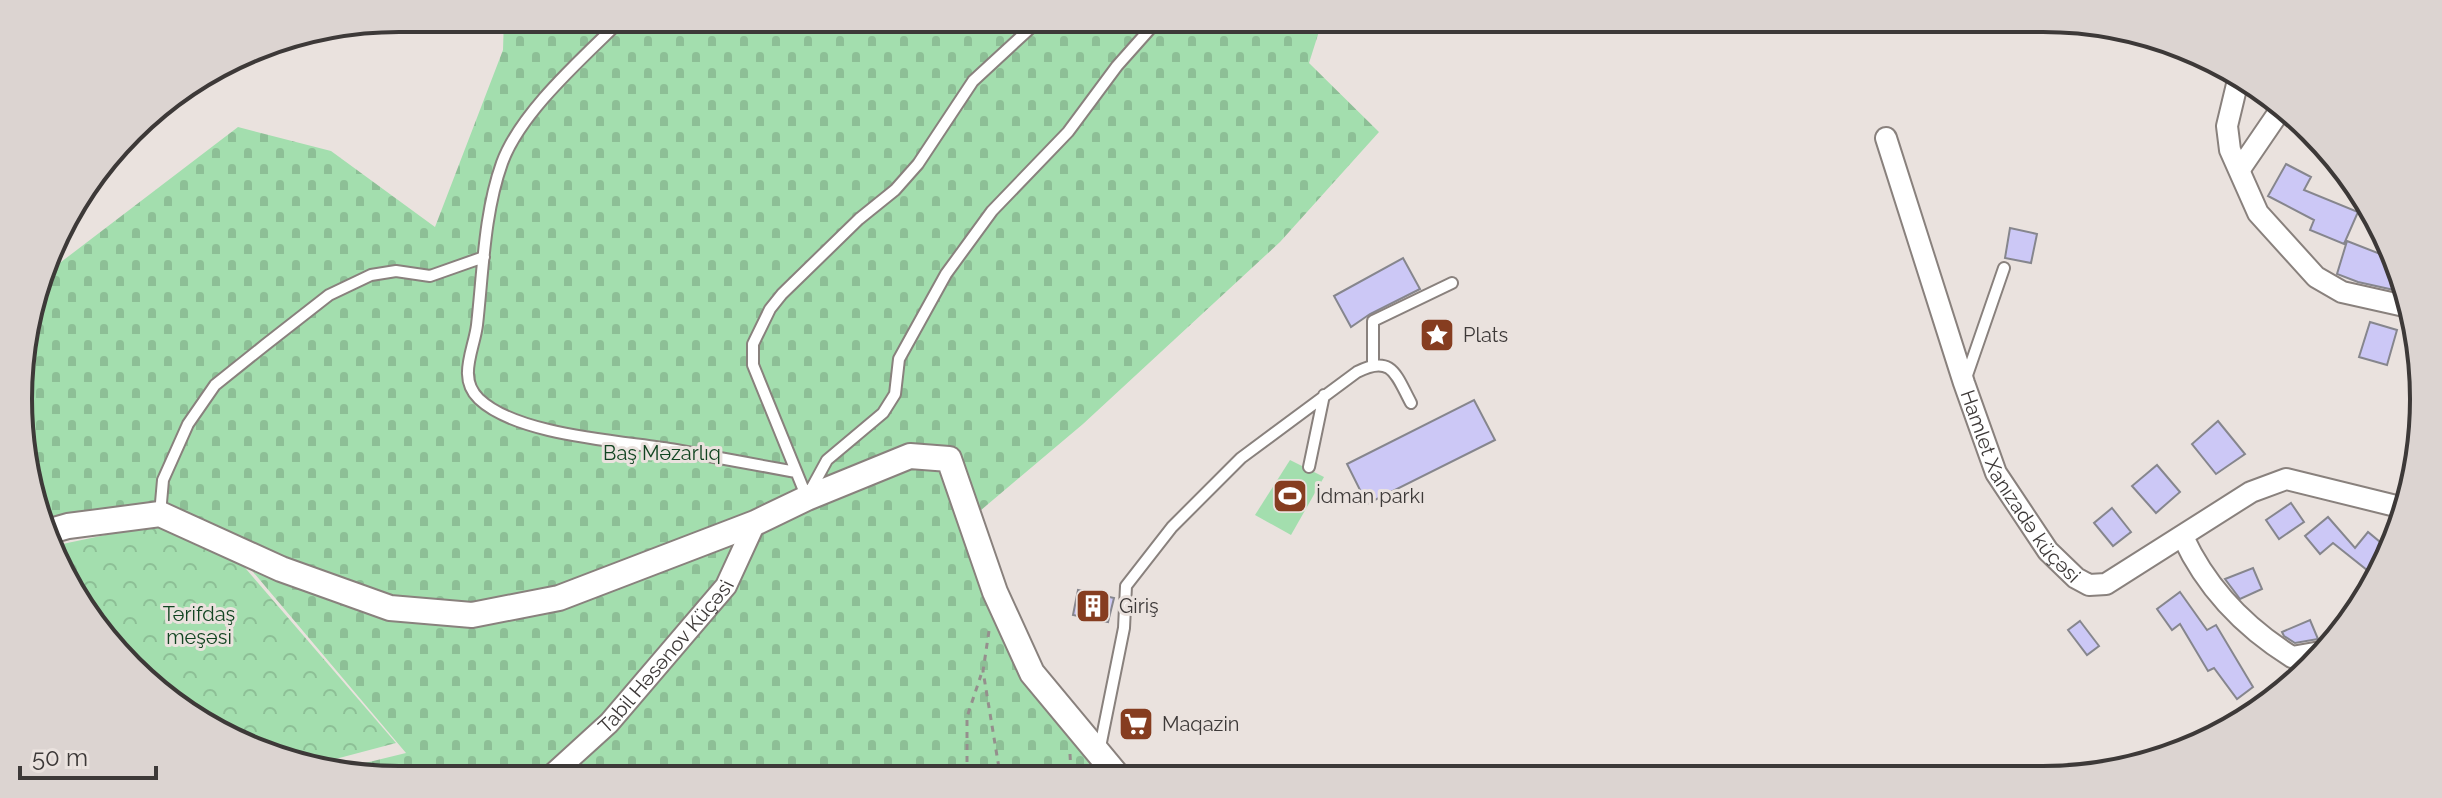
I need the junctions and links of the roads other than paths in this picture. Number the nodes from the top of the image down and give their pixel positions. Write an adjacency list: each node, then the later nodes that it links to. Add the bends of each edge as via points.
1 (609, 32): 8 (lane, via 558,83 502,162)
2 (1026, 32): 17 (lane, via 973,81 895,190 770,309 753,344 753,365)
3 (1147, 32): 18 (lane, via 1068,132 992,211 946,274 899,359 895,394 883,413 827,460)
4 (2236, 87): 7 (street, via 2227,126 2230,150)
5 (2276, 116): 7 (street)
6 (1886, 138): 13 (street, Hamlet Xanızadə küçəsi)
7 (2240, 169): 11 (street, via 2258,213 2316,277 2342,292)
8 (484, 257): 17 (lane, via 466,377 480,400 525,424); 20 (lane, via 430,276 396,271 371,275 329,295 265,345 215,385 188,424 163,480)
9 (2004, 268): 13 (lane)
10 (1452, 283): 12 (lane, via 1373,321)
11 (2397, 304)
12 (1373, 363): 14 (lane); 15 (lane, via 1395,373)
13 (1964, 383): 23 (street, Hamlet Xanızadə küçəsi, via 1996,473 2048,551 2076,578 2089,585 2106,584)
14 (1324, 395): 16 (lane); 25 (lane, via 1241,458 1172,527 1126,586 1124,628)
15 (1411, 403)
16 (1309, 467)
17 (796, 472): 18 (lane)
18 (807, 498): 21 (street); 25 (street, via 910,456 949,459 995,592 1032,673)
19 (2394, 506): 23 (street, Hamlet Xanızadə küçəsi, via 2286,479 2251,492)
20 (160, 514): 21 (street, via 281,569 390,608 472,615 559,598); 22 (street)
21 (755, 523): 26 (street, Tabil Həsənov Küçəsi, via 726,586 609,723)
22 (56, 529)
23 (2183, 537): 24 (street, via 2213,590 2241,619 2292,657)
24 (2307, 654)
25 (1099, 754): 27 (street)
26 (562, 766)
27 (1109, 766)

